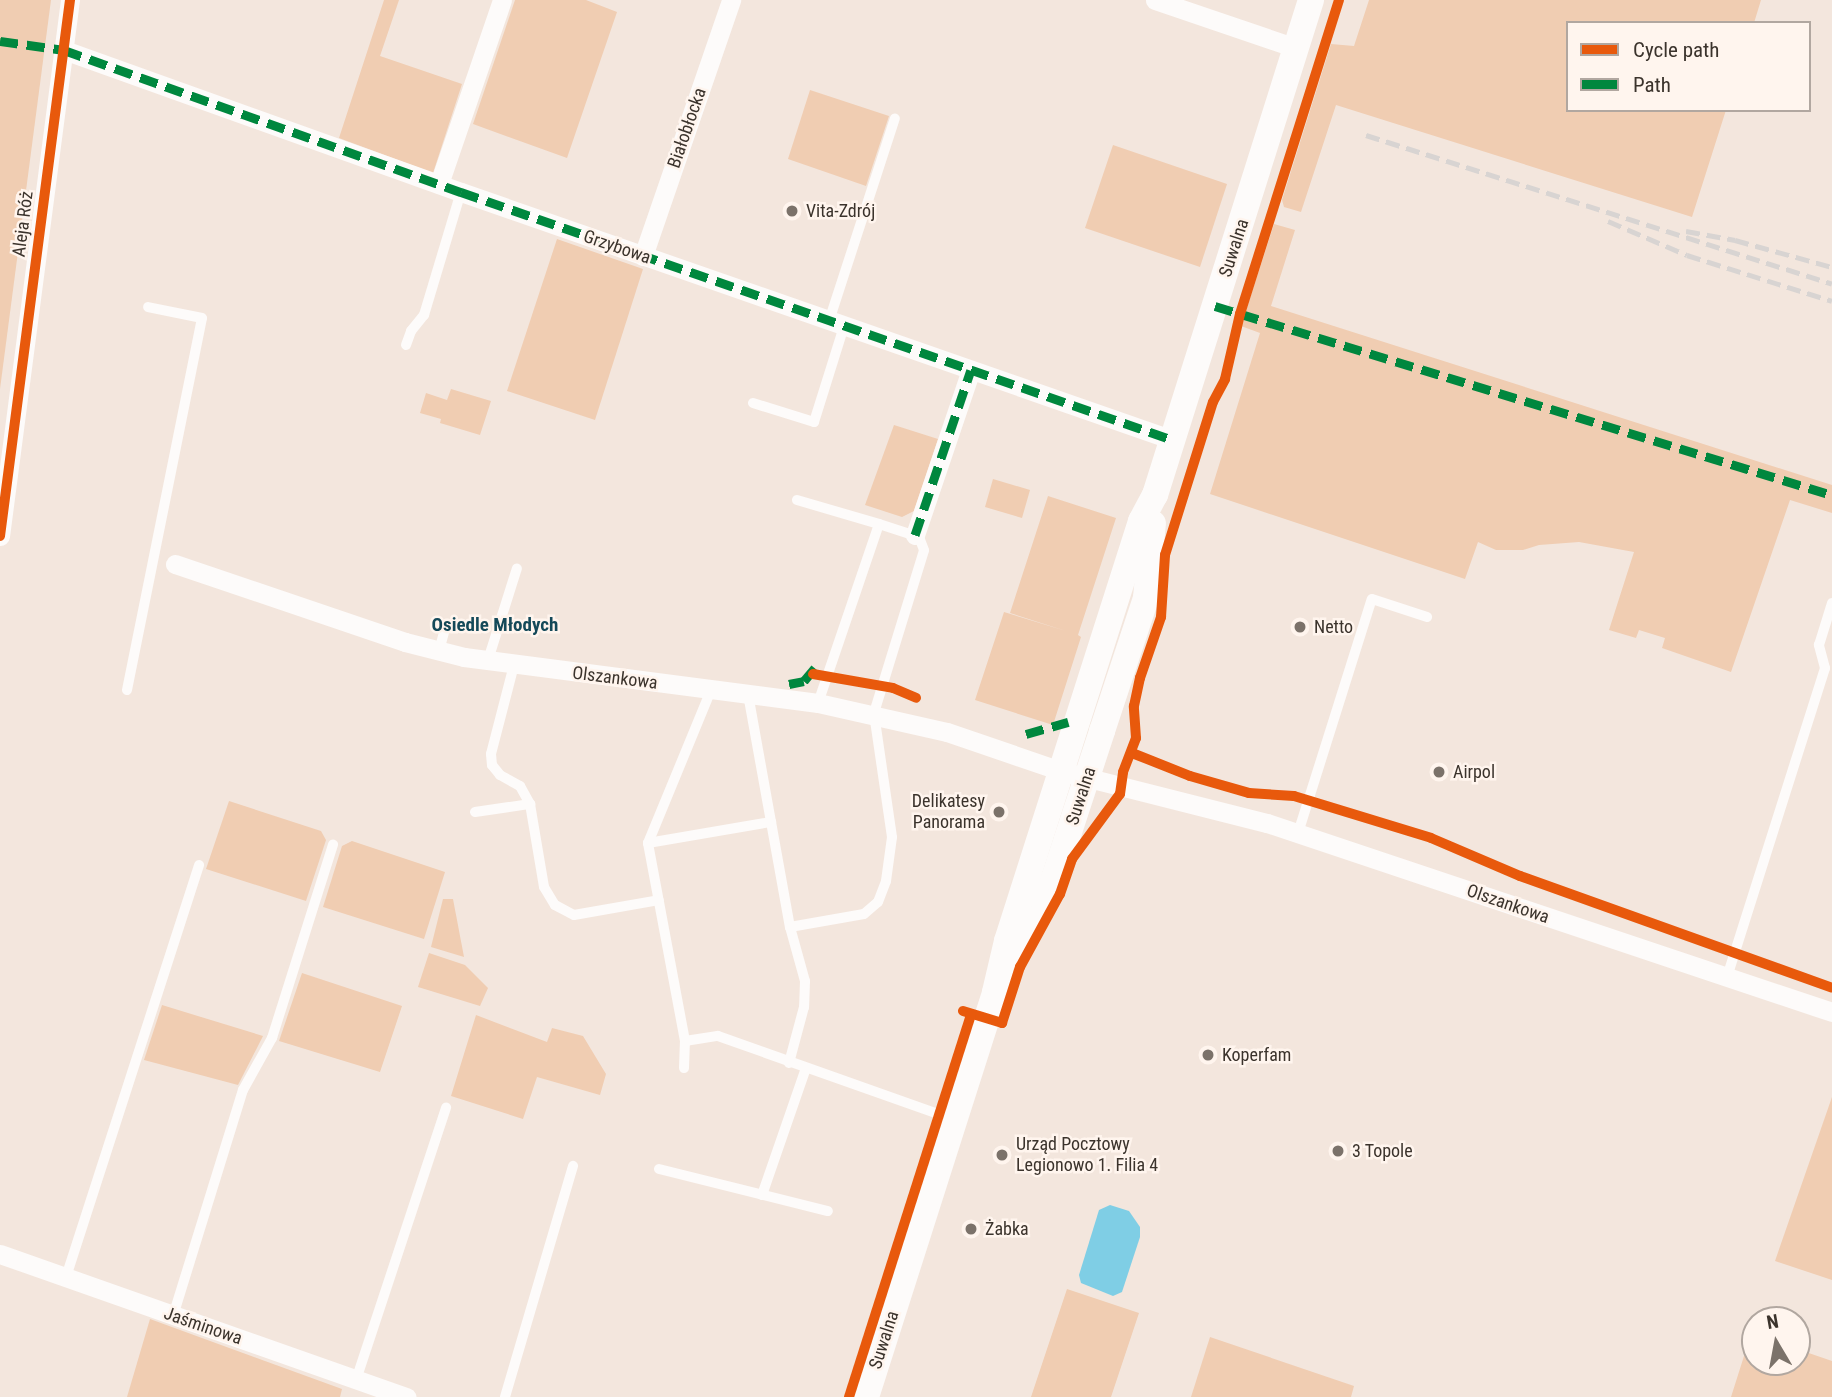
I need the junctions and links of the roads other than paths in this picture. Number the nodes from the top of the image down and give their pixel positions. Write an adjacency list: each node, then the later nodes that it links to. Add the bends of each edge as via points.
1 (70, 0): 7 (street, Aleja Róż)
2 (502, 0): 9 (street)
3 (731, 0): 11 (street, Białobłocka)
4 (1155, 0): 6 (street)
5 (1311, 0): 6 (street, Suwalna)
6 (1296, 48): 17 (street, Suwalna)
7 (64, 50): 9 (street, Grzybowa); 22 (street, Aleja Róż)
8 (895, 118): 13 (lane)
9 (439, 184): 10 (street, Grzybowa)
10 (461, 192): 11 (street, Grzybowa); 14 (lane, via 424,315)
11 (643, 256): 13 (street, Grzybowa)
12 (148, 307): 23 (lane, via 202,318)
13 (837, 323): 15 (street, Grzybowa); 16 (lane, via 814,422)
14 (406, 345)
15 (971, 370): 17 (street, Grzybowa); 21 (street)
16 (753, 403)
17 (1173, 440): 18 (street, Suwalna)
18 (1155, 495): 37 (street, Suwalna, via 1141,521); 38 (street, Suwalna, via 1146,598)
19 (797, 500): 20 (lane)
20 (879, 524): 21 (lane); 35 (lane)
21 (915, 535): 36 (lane, via 922,539 924,550)
22 (0, 536)
23 (153, 558): 24 (lane); 32 (lane)
24 (175, 564): 29 (street, Olszankowa)
25 (517, 568): 30 (lane)
26 (1832, 603): 49 (lane, via 1819,645 1825,668)
27 (1427, 617): 42 (lane, via 1372,599)
28 (445, 629): 29 (lane)
29 (439, 651): 30 (street, Olszankowa)
30 (488, 661): 31 (street, Olszankowa)
31 (514, 665): 33 (street, Olszankowa); 39 (lane, via 492,765 520,786)
32 (127, 690)
33 (711, 690): 34 (street, Olszankowa); 43 (lane)
34 (748, 694): 35 (street, Olszankowa); 41 (lane)
35 (818, 703): 36 (street, Olszankowa)
36 (874, 713): 37 (street, Olszankowa); 47 (lane, via 892,837 878,902 864,914)
37 (1062, 771): 38 (street, Olszankowa); 48 (street, Suwalna)
38 (1087, 777): 42 (street, Olszankowa); 48 (street, Suwalna, via 1043,902 1021,945)
39 (530, 804): 40 (lane); 46 (lane, via 544,887 555,905 573,915)
40 (475, 813)
41 (771, 822): 43 (lane); 47 (lane)
42 (1298, 833): 49 (street, Olszankowa)
43 (648, 843): 46 (lane)
44 (333, 844): 63 (lane, via 272,1038 243,1090)
45 (198, 865): 62 (lane)
46 (659, 901): 51 (lane)
47 (790, 927): 52 (lane, via 806,993)
48 (1003, 964): 56 (street, Suwalna)
49 (1727, 977): 50 (street, Olszankowa)
50 (1832, 1012)
51 (685, 1041): 52 (lane, via 718,1036); 53 (lane)
52 (789, 1063): 54 (lane)
53 (684, 1068)
54 (806, 1068): 56 (lane); 59 (lane)
55 (446, 1108): 64 (lane)
56 (955, 1119): 67 (street, Suwalna)
57 (573, 1166): 66 (lane)
58 (659, 1169): 59 (lane)
59 (762, 1195): 60 (lane)
60 (828, 1211)
61 (0, 1254): 62 (street, Jaśminowa)
62 (66, 1278): 63 (street, Jaśminowa)
63 (173, 1316): 64 (street, Jaśminowa)
64 (356, 1380): 65 (street, Jaśminowa)
65 (407, 1397)
66 (505, 1397)
67 (866, 1397)

